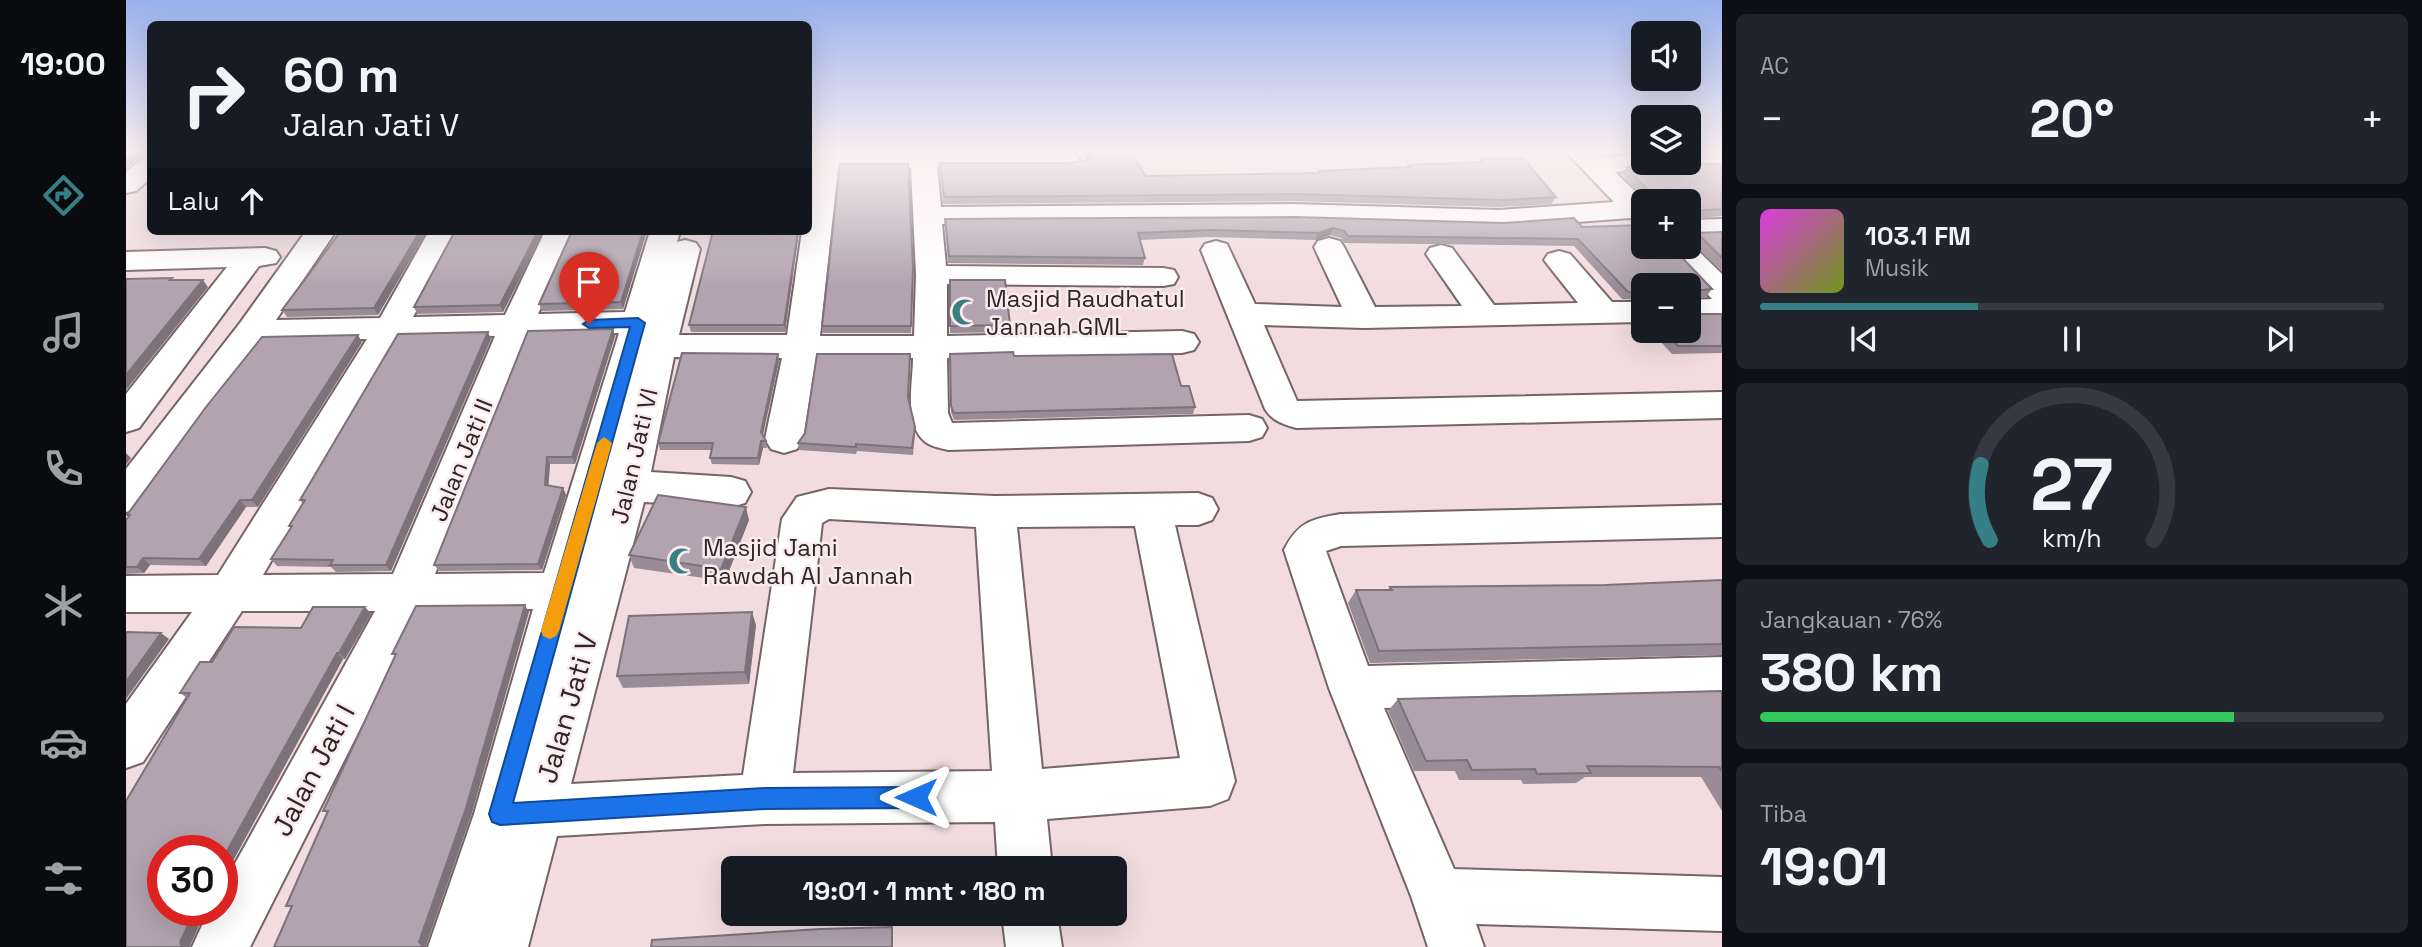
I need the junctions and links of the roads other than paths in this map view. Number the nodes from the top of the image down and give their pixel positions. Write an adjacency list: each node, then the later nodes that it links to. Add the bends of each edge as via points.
1 (816, 197): 36 (street)
2 (926, 197): 6 (street)
3 (1004, 197): 6 (street)
4 (1185, 197): 5 (street, via 1293,214 1499,219)
5 (1631, 212)
6 (928, 216): 21 (street)
7 (1722, 228): 8 (street)
8 (1701, 229)
9 (442, 235): 32 (street)
10 (559, 235): 31 (street, Jalan Jati II)
11 (664, 235): 34 (street)
12 (688, 235): 34 (street)
13 (313, 242): 17 (street); 33 (street)
14 (1329, 247): 30 (street)
15 (1216, 250): 27 (street)
16 (1441, 254): 29 (street)
17 (249, 259): 20 (street); 39 (street)
18 (1689, 259): 23 (street)
19 (1559, 260): 28 (street)
20 (129, 264)
21 (931, 275): 22 (street); 37 (street)
22 (1163, 278)
23 (1722, 292)
24 (1722, 309): 25 (street)
25 (1701, 310)
26 (1631, 313): 28 (street)
27 (1244, 314): 30 (street); 38 (street, via 1283,408 1296,415)
28 (1604, 314): 29 (street)
29 (1486, 317): 30 (street)
30 (1364, 318)
31 (516, 326): 32 (street); 34 (street); 50 (street, Jalan Jati II)
32 (390, 329): 33 (street); 51 (street)
33 (253, 331): 40 (street)
34 (650, 334): 36 (street); 43 (street, Jalan Jati VI); 48 (street, Jalan Jati VI)
35 (1182, 342): 37 (street)
36 (801, 346): 37 (street); 42 (street)
37 (929, 347): 41 (street, via 930,413 934,430 944,436)
38 (1722, 405)
39 (126, 420): 40 (street)
40 (184, 421): 45 (street)
41 (1249, 428)
42 (784, 439)
43 (629, 486): 44 (street); 48 (street, Jalan Jati VI)
44 (731, 492)
45 (126, 497)
46 (995, 512): 55 (street); 55 (street, via 1175,510 1210,781); 56 (street, via 829,504 811,508 802,519)
47 (1722, 521): 53 (street, via 1341,530 1315,536 1305,550)
48 (580, 591): 50 (street); 57 (street, Jalan Jati V)
49 (126, 594): 51 (street)
50 (406, 594): 51 (street); 62 (street, Jalan Jati I)
51 (229, 595): 54 (street)
52 (1722, 678): 53 (street)
53 (1352, 688): 59 (street)
54 (126, 745)
55 (1017, 796): 56 (street); 58 (street)
56 (765, 799): 57 (street)
57 (518, 814): 63 (street, Jalan Jati V); 64 (street, Jalan Jati V)
58 (1024, 856)
59 (1438, 896): 60 (street); 66 (street)
60 (1722, 904)
61 (1031, 926): 65 (street)
62 (220, 947)
63 (456, 947)
64 (500, 947)
65 (1034, 947)
66 (1456, 947)

